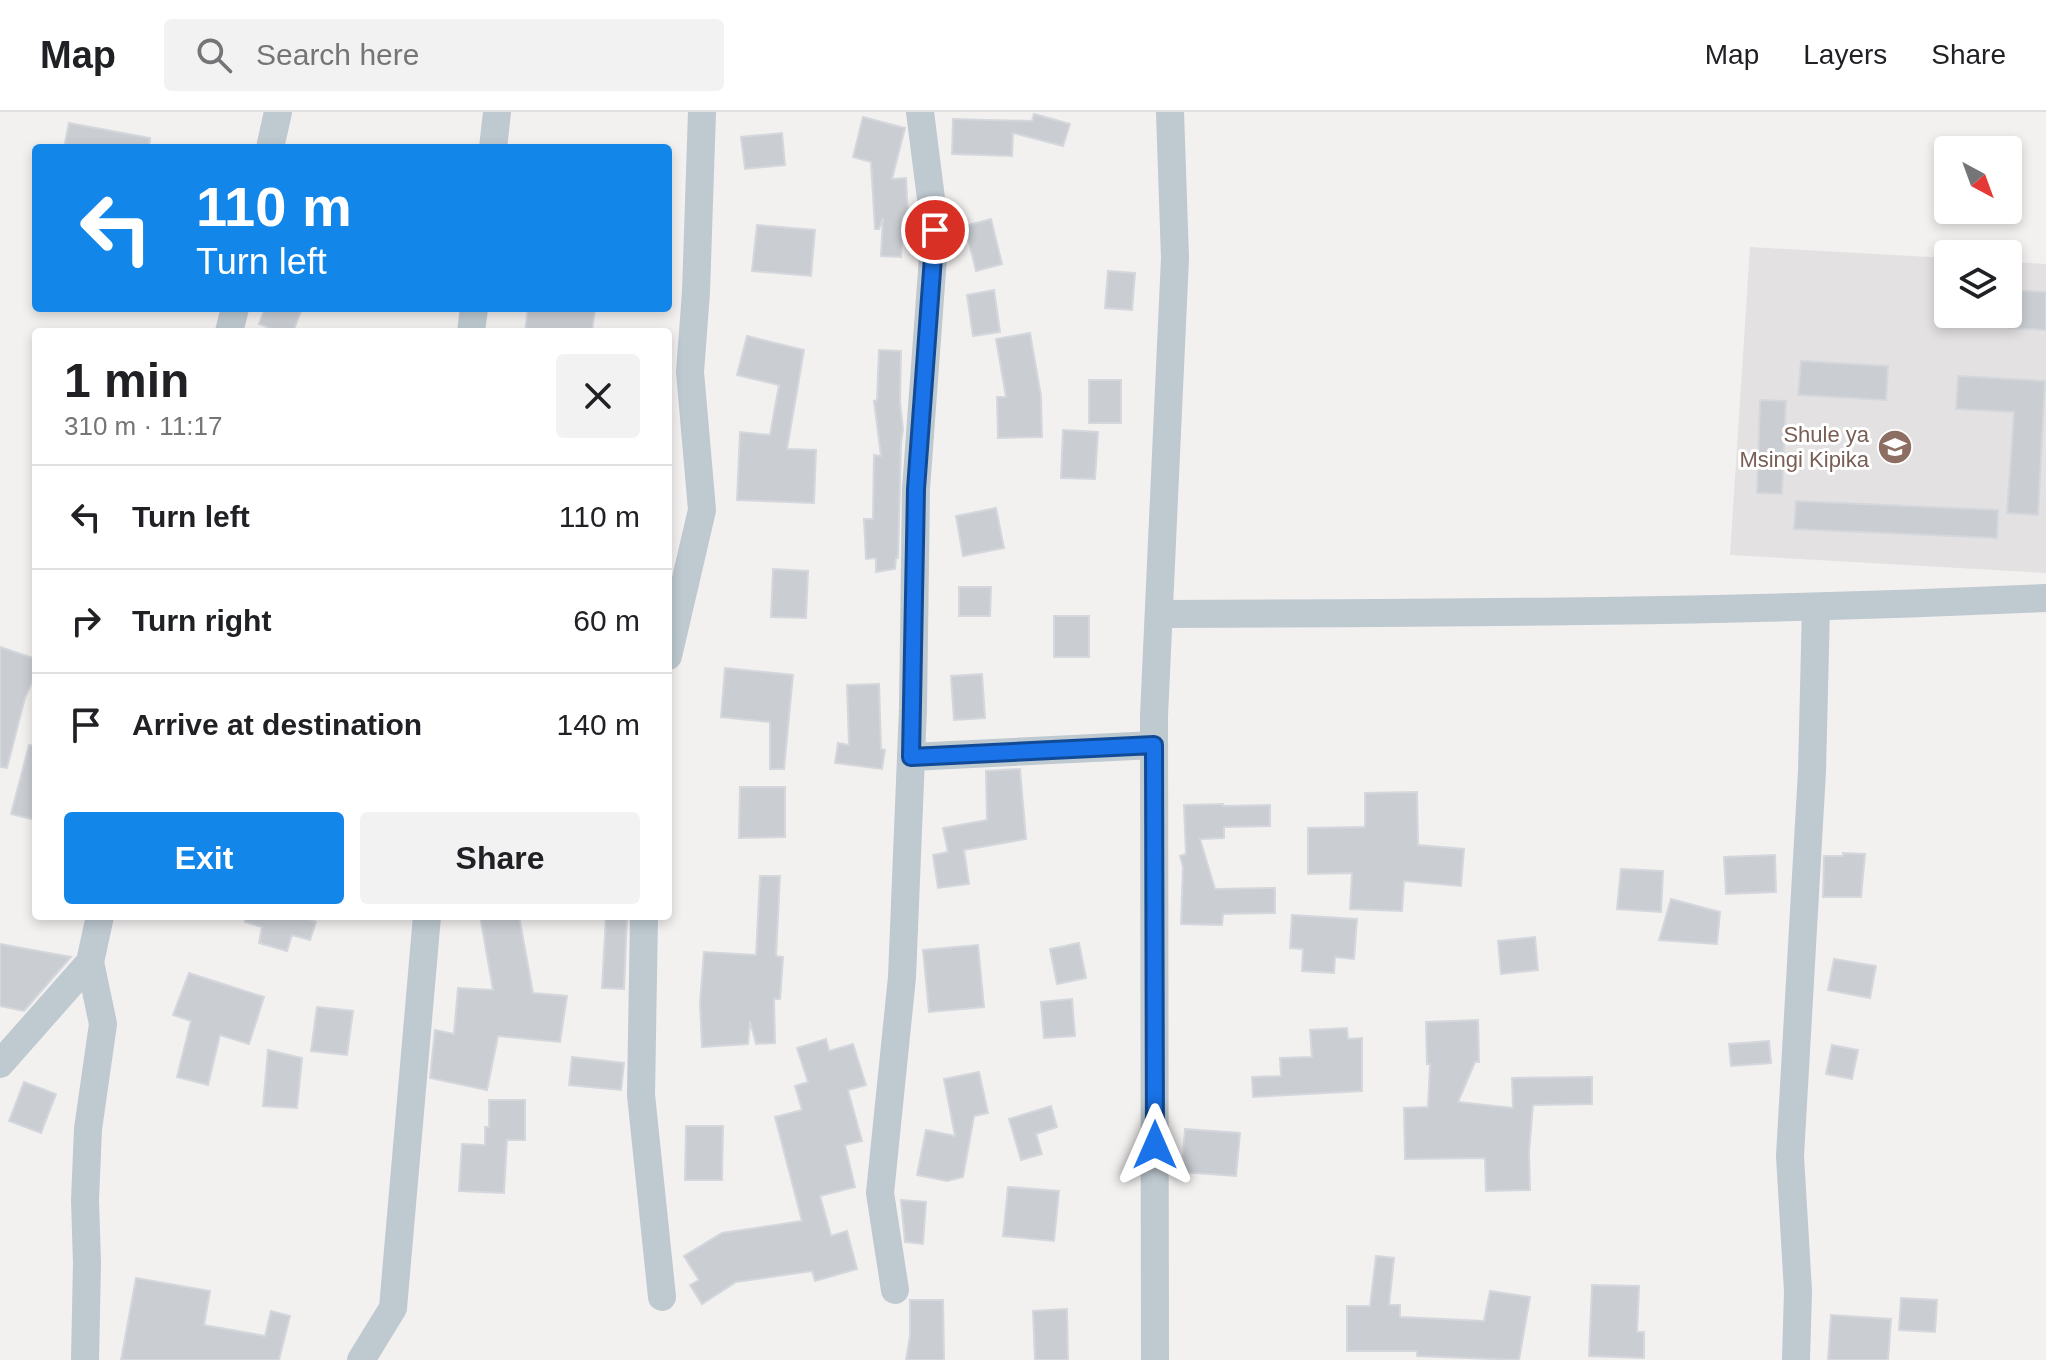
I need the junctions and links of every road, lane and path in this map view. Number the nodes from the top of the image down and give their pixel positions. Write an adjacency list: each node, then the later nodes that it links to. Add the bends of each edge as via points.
1 (278, 112): 6 (street)
2 (497, 112): 7 (street)
3 (702, 112): 11 (street, via 690,372 702,510)
4 (920, 112): 13 (street, via 935,230 916,489)
5 (1170, 112): 10 (street, via 1175,258)
6 (271, 144)
7 (493, 144)
8 (2046, 598): 9 (street)
9 (1816, 607): 10 (street); 24 (street, via 1790,1156 1798,1291)
10 (1159, 614): 12 (street)
11 (672, 639)
12 (1154, 745): 13 (street); 23 (street)
13 (911, 757): 19 (street, via 902,977 880,1193)
14 (99, 920): 17 (street)
15 (427, 920): 22 (street, via 393,1308)
16 (644, 920): 20 (street, via 641,1095)
17 (90, 962): 18 (street); 21 (street, via 103,1024 88,1129)
18 (0, 1064)
19 (895, 1290)
20 (662, 1297)
21 (85, 1360)
22 (361, 1360)
23 (1155, 1360)
24 (1796, 1360)

